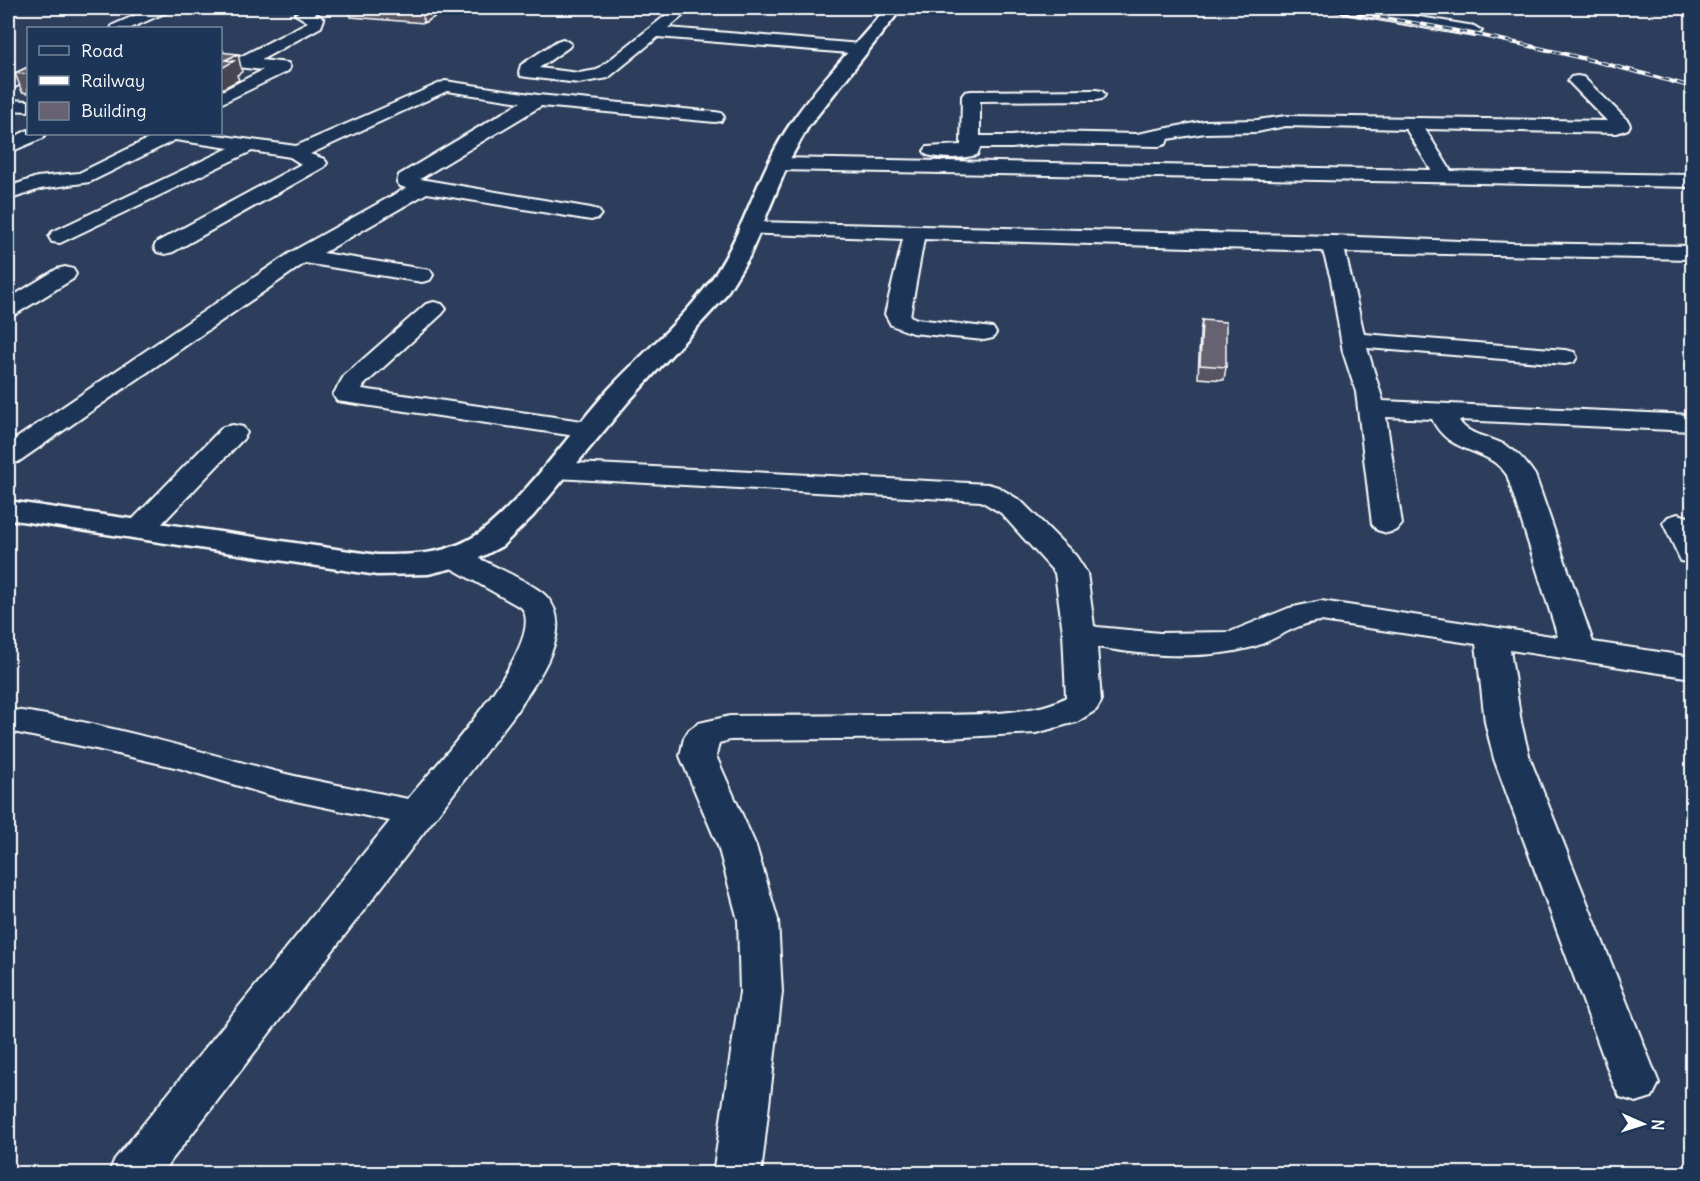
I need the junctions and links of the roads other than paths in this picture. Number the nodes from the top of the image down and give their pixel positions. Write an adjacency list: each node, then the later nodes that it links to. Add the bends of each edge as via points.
1 (164, 8): 7 (street)
2 (314, 8): 13 (street, via 303,14 316,19 315,24)
3 (684, 8): 9 (street)
4 (894, 8): 11 (main road)
5 (1343, 8): 6 (street)
6 (1396, 12): 8 (street)
7 (121, 27)
8 (1474, 31)
9 (655, 32): 10 (street, via 592,78 527,72); 11 (street)
10 (563, 44)
11 (861, 49): 35 (main road, via 799,125)
12 (222, 60): 13 (street)
13 (244, 62): 20 (street, via 282,67)
14 (27, 76): 16 (street)
15 (1577, 81): 25 (street, via 1621,125)
16 (8, 85)
17 (1096, 95): 31 (street, via 971,96)
18 (8, 96): 19 (street)
19 (27, 98)
20 (222, 98)
21 (538, 100): 24 (street); 36 (street, via 445,86); 39 (street, via 406,181)
22 (8, 105): 23 (street)
23 (27, 106)
24 (715, 117)
25 (1412, 123): 29 (street, via 1205,126); 37 (street)
26 (34, 135): 33 (street)
27 (171, 135): 40 (street, via 83,178 38,183)
28 (180, 135): 32 (street)
29 (1139, 140): 30 (street); 31 (street, via 1046,138)
30 (1281, 140)
31 (971, 142): 34 (street, via 970,151 964,153)
32 (249, 145): 36 (street); 44 (street)
33 (8, 147)
34 (871, 148)
35 (794, 150): 37 (street); 42 (main road)
36 (298, 152): 46 (street, via 317,163)
37 (1445, 177): 38 (street)
38 (1692, 181)
39 (424, 186): 41 (street); 48 (street)
40 (8, 194)
41 (591, 214)
42 (750, 228): 43 (street); 59 (main road, via 714,294)
43 (915, 233): 45 (street); 53 (street, via 898,320 912,326)
44 (60, 237)
45 (1332, 243): 47 (street); 54 (street)
46 (165, 248)
47 (1692, 252)
48 (301, 256): 50 (street); 61 (street)
49 (65, 274): 51 (street)
50 (422, 275)
51 (8, 309)
52 (434, 309): 59 (street, via 352,381 346,395)
53 (984, 333)
54 (1353, 340): 55 (street); 56 (street)
55 (1565, 357)
56 (1371, 408): 57 (street); 65 (street)
57 (1441, 411): 58 (street); 71 (street, via 1456,434 1497,451 1521,475)
58 (1692, 423)
59 (589, 430): 62 (main road)
60 (233, 433): 66 (street)
61 (8, 456)
62 (556, 470): 68 (main road, via 491,539); 69 (street, via 988,493 1011,507 1065,563 1071,573)
63 (8, 510): 66 (main road)
64 (1678, 522): 67 (street)
65 (1388, 524)
66 (139, 530): 68 (main road, via 377,565 428,564)
67 (1692, 555)
68 (455, 558): 74 (street, via 534,602 542,613 542,629 534,654 502,707)
69 (1079, 632): 70 (street, via 1107,640 1221,643 1242,639 1306,611 1321,611); 77 (street, via 1084,702 1065,714 1036,721 948,726 730,728 712,731 702,738 698,756 737,846 758,920 761,992)
70 (1492, 637): 71 (street); 75 (street, via 1512,759)
71 (1579, 650): 72 (street)
72 (1692, 667)
73 (8, 720): 74 (street, via 118,742 272,783)
74 (417, 814): 76 (street)
75 (1636, 1083)
76 (132, 1173)
77 (737, 1173)

